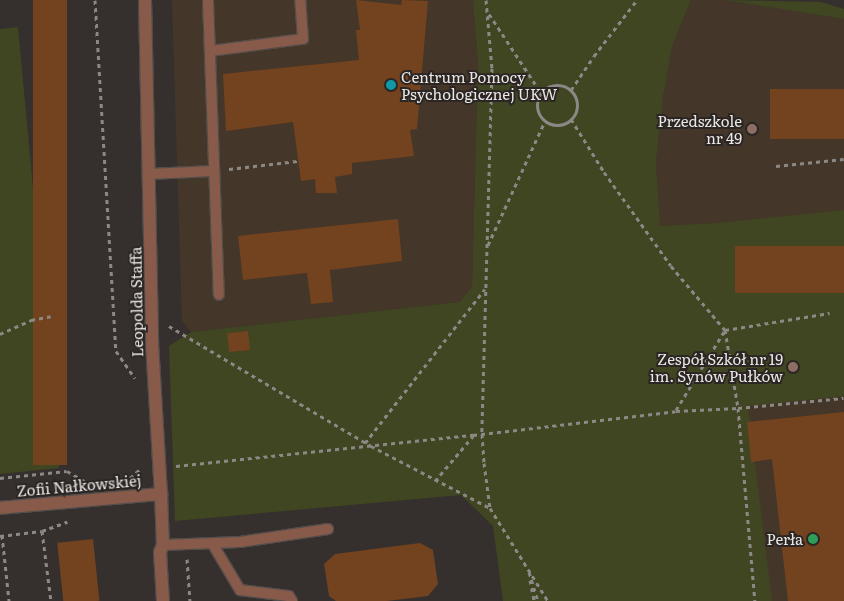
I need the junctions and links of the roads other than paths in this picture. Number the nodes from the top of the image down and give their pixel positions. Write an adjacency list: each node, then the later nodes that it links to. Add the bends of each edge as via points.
1 (146, 0): 6 (street, Leopolda Staffa)
2 (208, 0): 4 (lane)
3 (300, 0): 4 (lane, via 303,39)
4 (210, 51): 5 (lane)
5 (214, 171): 6 (lane); 7 (lane)
6 (149, 174): 8 (street, Leopolda Staffa, via 152,343)
7 (219, 295)
8 (162, 494): 9 (street, Zofii Nałkowskiej); 12 (street, Leopolda Staffa)
9 (0, 508)
10 (328, 529): 11 (lane)
11 (212, 543): 12 (lane); 14 (lane, via 240,590 289,596)
12 (163, 545): 13 (street, Leopolda Staffa, via 160,552)
13 (163, 601)
14 (292, 601)

